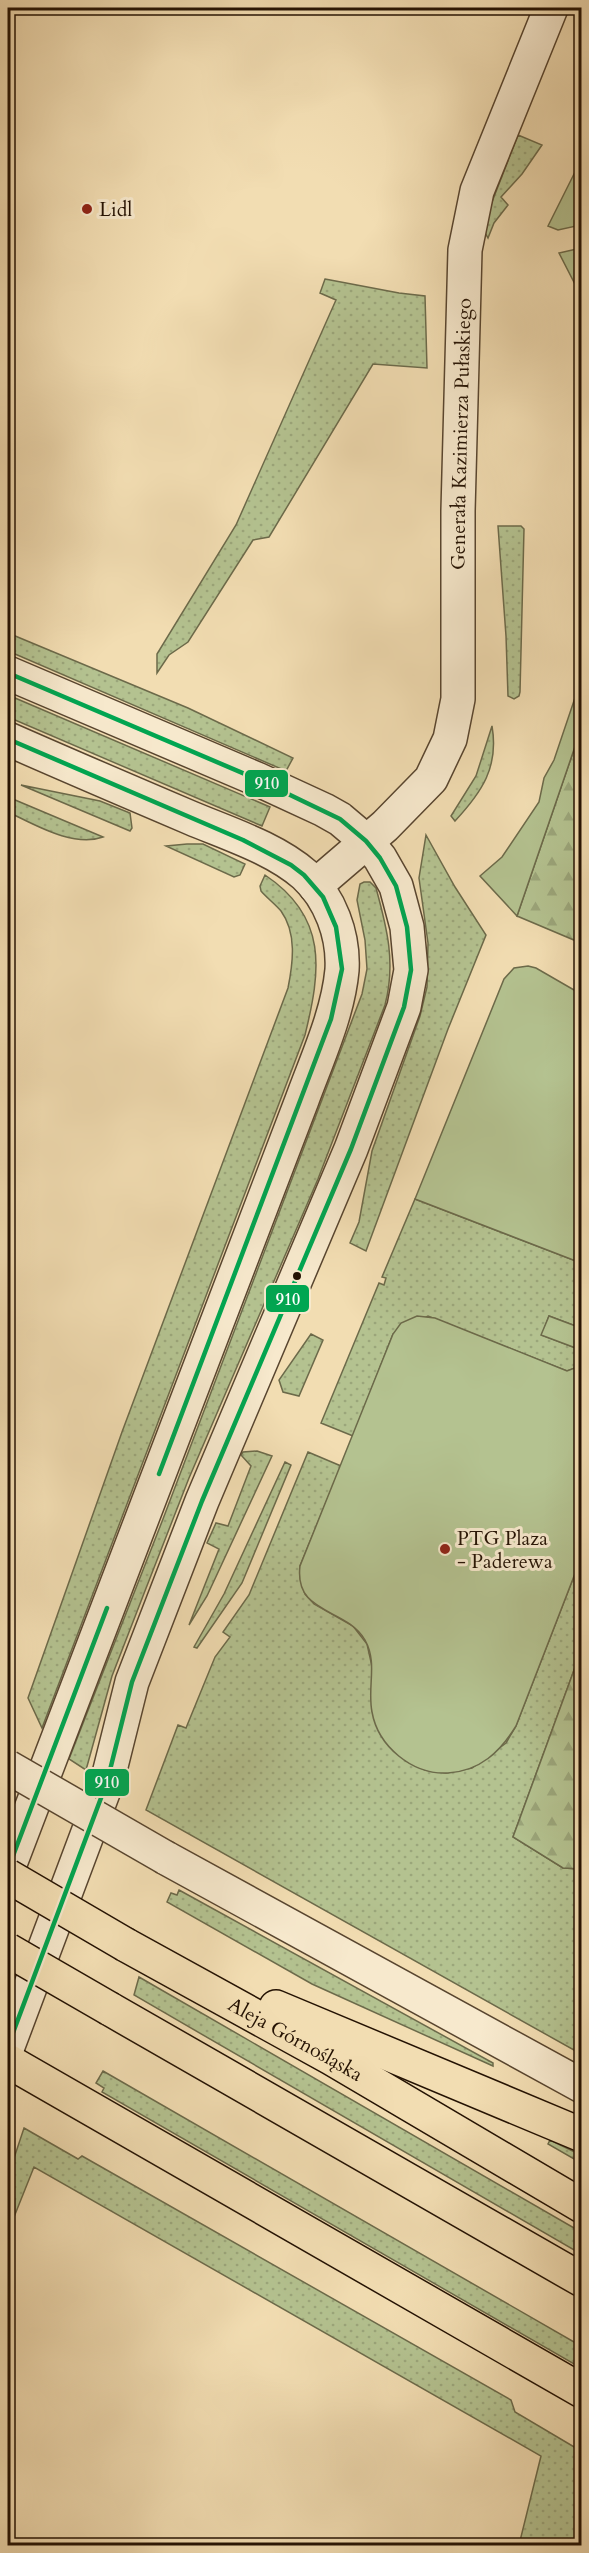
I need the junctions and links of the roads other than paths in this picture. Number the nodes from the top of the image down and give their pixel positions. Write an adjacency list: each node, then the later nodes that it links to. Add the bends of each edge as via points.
1 (551, 8): 4 (street, Generała Kazimierza Pułaskiego, via 481,181 466,240 456,718 445,753 431,779)
2 (8, 673): 4 (street, via 324,810)
3 (8, 739): 5 (street, via 264,850 291,865)
4 (366, 841): 5 (street, Generała Kazimierza Pułaskiego); 11 (street, via 396,886 406,927 411,969 404,1007 351,1149 202,1501 132,1682 107,1782)
5 (315, 886): 7 (street, via 330,909 340,948 342,969 331,1019)
6 (8, 1767): 13 (street, bridge)
7 (8, 1869)
8 (8, 1876): 9 (main road, Aleja Górnośląska, bridge)
9 (126, 1945): 14 (main road); 15 (main road, Aleja Górnośląska, via 331,2058)
10 (8, 1950): 16 (main road, bridge)
11 (8, 2046)
12 (8, 2061): 17 (main road)
13 (582, 2086)
14 (582, 2135)
15 (582, 2206)
16 (582, 2280)
17 (582, 2391)

